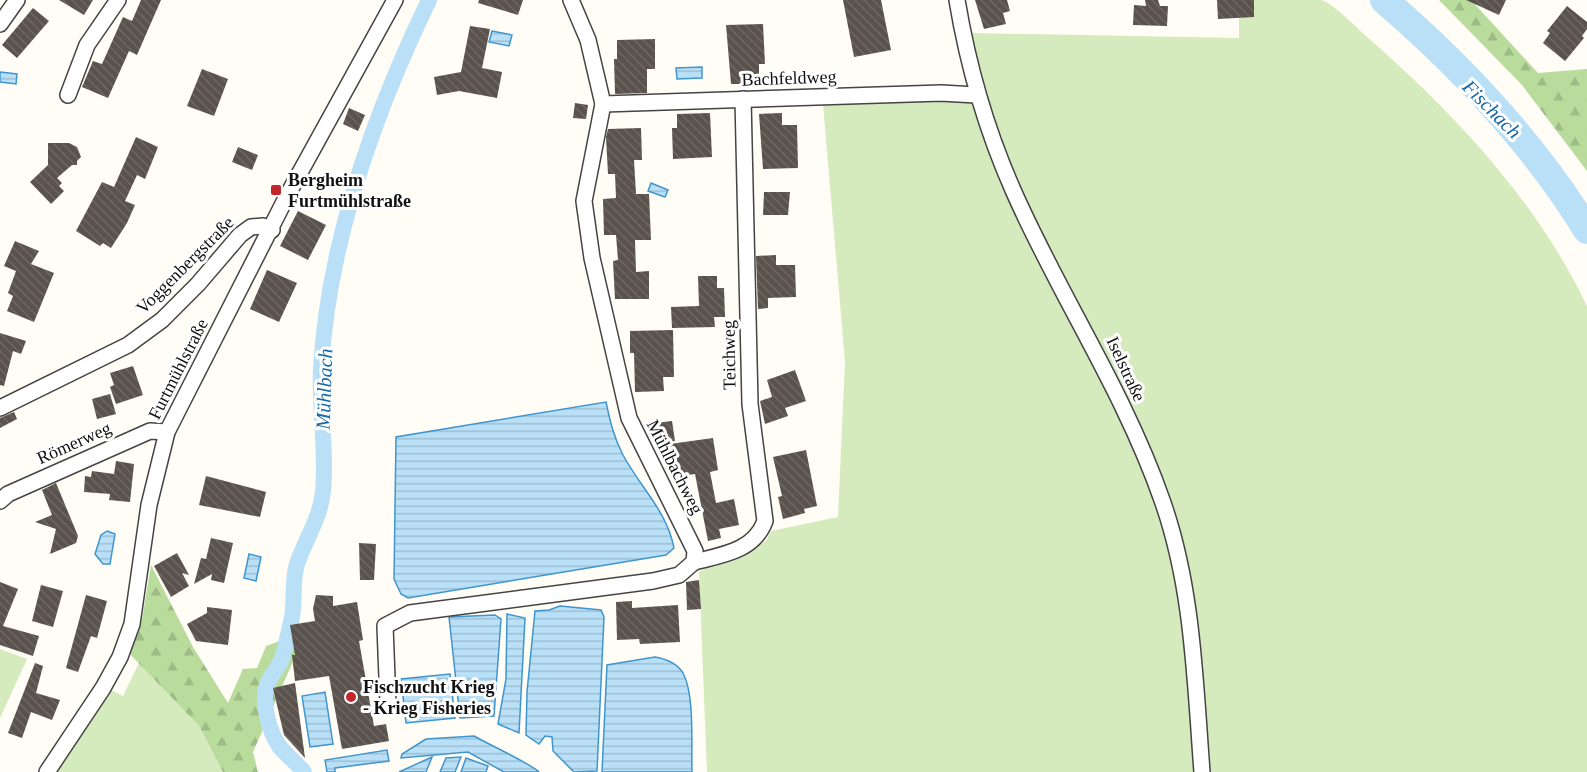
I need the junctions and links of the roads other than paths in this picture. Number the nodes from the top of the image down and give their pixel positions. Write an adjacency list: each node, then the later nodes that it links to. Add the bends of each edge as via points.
1 (17, 0): 6 (street)
2 (118, 0): 7 (street, via 87,45)
3 (395, 0): 11 (street, Furtmühlstraße)
4 (572, 0): 10 (street, Mühlbachweg, via 588,40)
5 (957, 0): 8 (street, Iselstraße)
6 (0, 24)
7 (68, 95)
8 (976, 95): 9 (street, Bachfeldweg); 18 (street, Iselstraße, via 1013,191 1104,364 1162,499 1184,580)
9 (743, 99): 10 (street, Bachfeldweg); 15 (street, Teichweg, via 749,386 765,521 759,536 750,543)
10 (603, 104): 15 (street, Mühlbachweg, via 584,201 592,258 629,418 695,550)
11 (272, 230): 12 (street, Voggenbergstraße, via 251,227 240,235 162,320 128,345); 13 (street, Furtmühlstraße)
12 (0, 408)
13 (167, 432): 14 (street, Römerweg, via 150,431); 17 (street, Furtmühlstraße, via 149,505 132,624 103,688)
14 (0, 501)
15 (694, 562): 16 (street, via 679,575 653,581 410,613 385,626)
16 (388, 704)
17 (47, 772)
18 (1202, 772)

